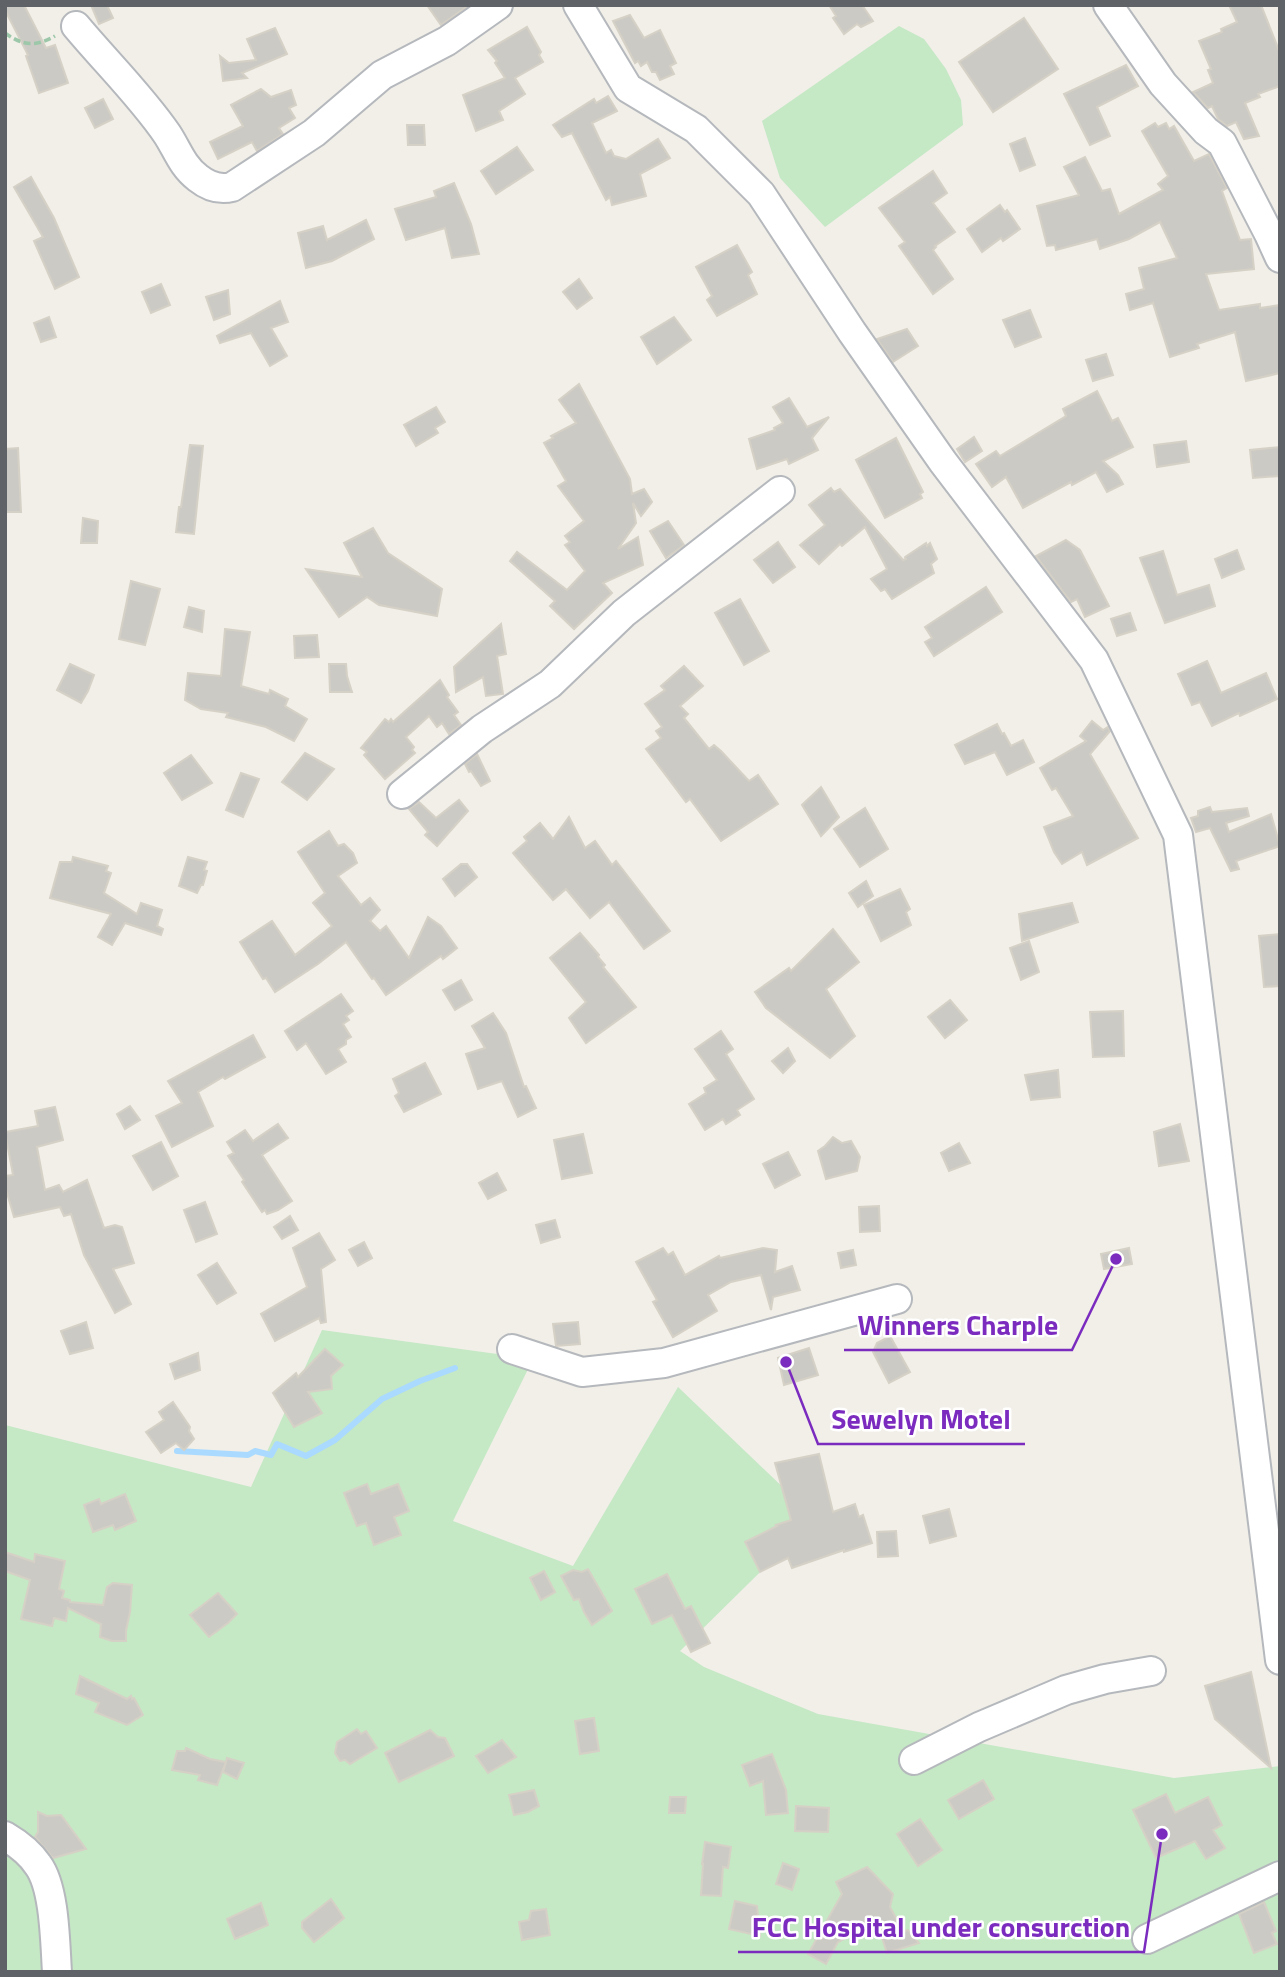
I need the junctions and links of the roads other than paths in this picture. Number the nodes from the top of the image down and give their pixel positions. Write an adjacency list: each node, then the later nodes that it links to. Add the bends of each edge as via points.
1 (498, 5): 4 (street, via 447,41 382,75 314,134 224,189 187,168 167,134)
2 (578, 5): 10 (street, via 628,88 696,129 761,194 943,462 1094,660 1178,835)
3 (1108, 5): 5 (street, via 1163,84 1222,144)
4 (76, 26)
5 (1280, 258)
6 (780, 491): 7 (street, via 624,613 550,684 482,729)
7 (402, 794)
8 (897, 1298): 9 (street, via 664,1363 582,1372)
9 (512, 1349)
10 (1280, 1660)
11 (1150, 1671): 12 (street, via 1066,1690)
12 (914, 1760)
13 (5, 1836): 16 (street, via 39,1865 50,1891)
14 (1280, 1876): 15 (street)
15 (1147, 1939)
16 (57, 1972)

